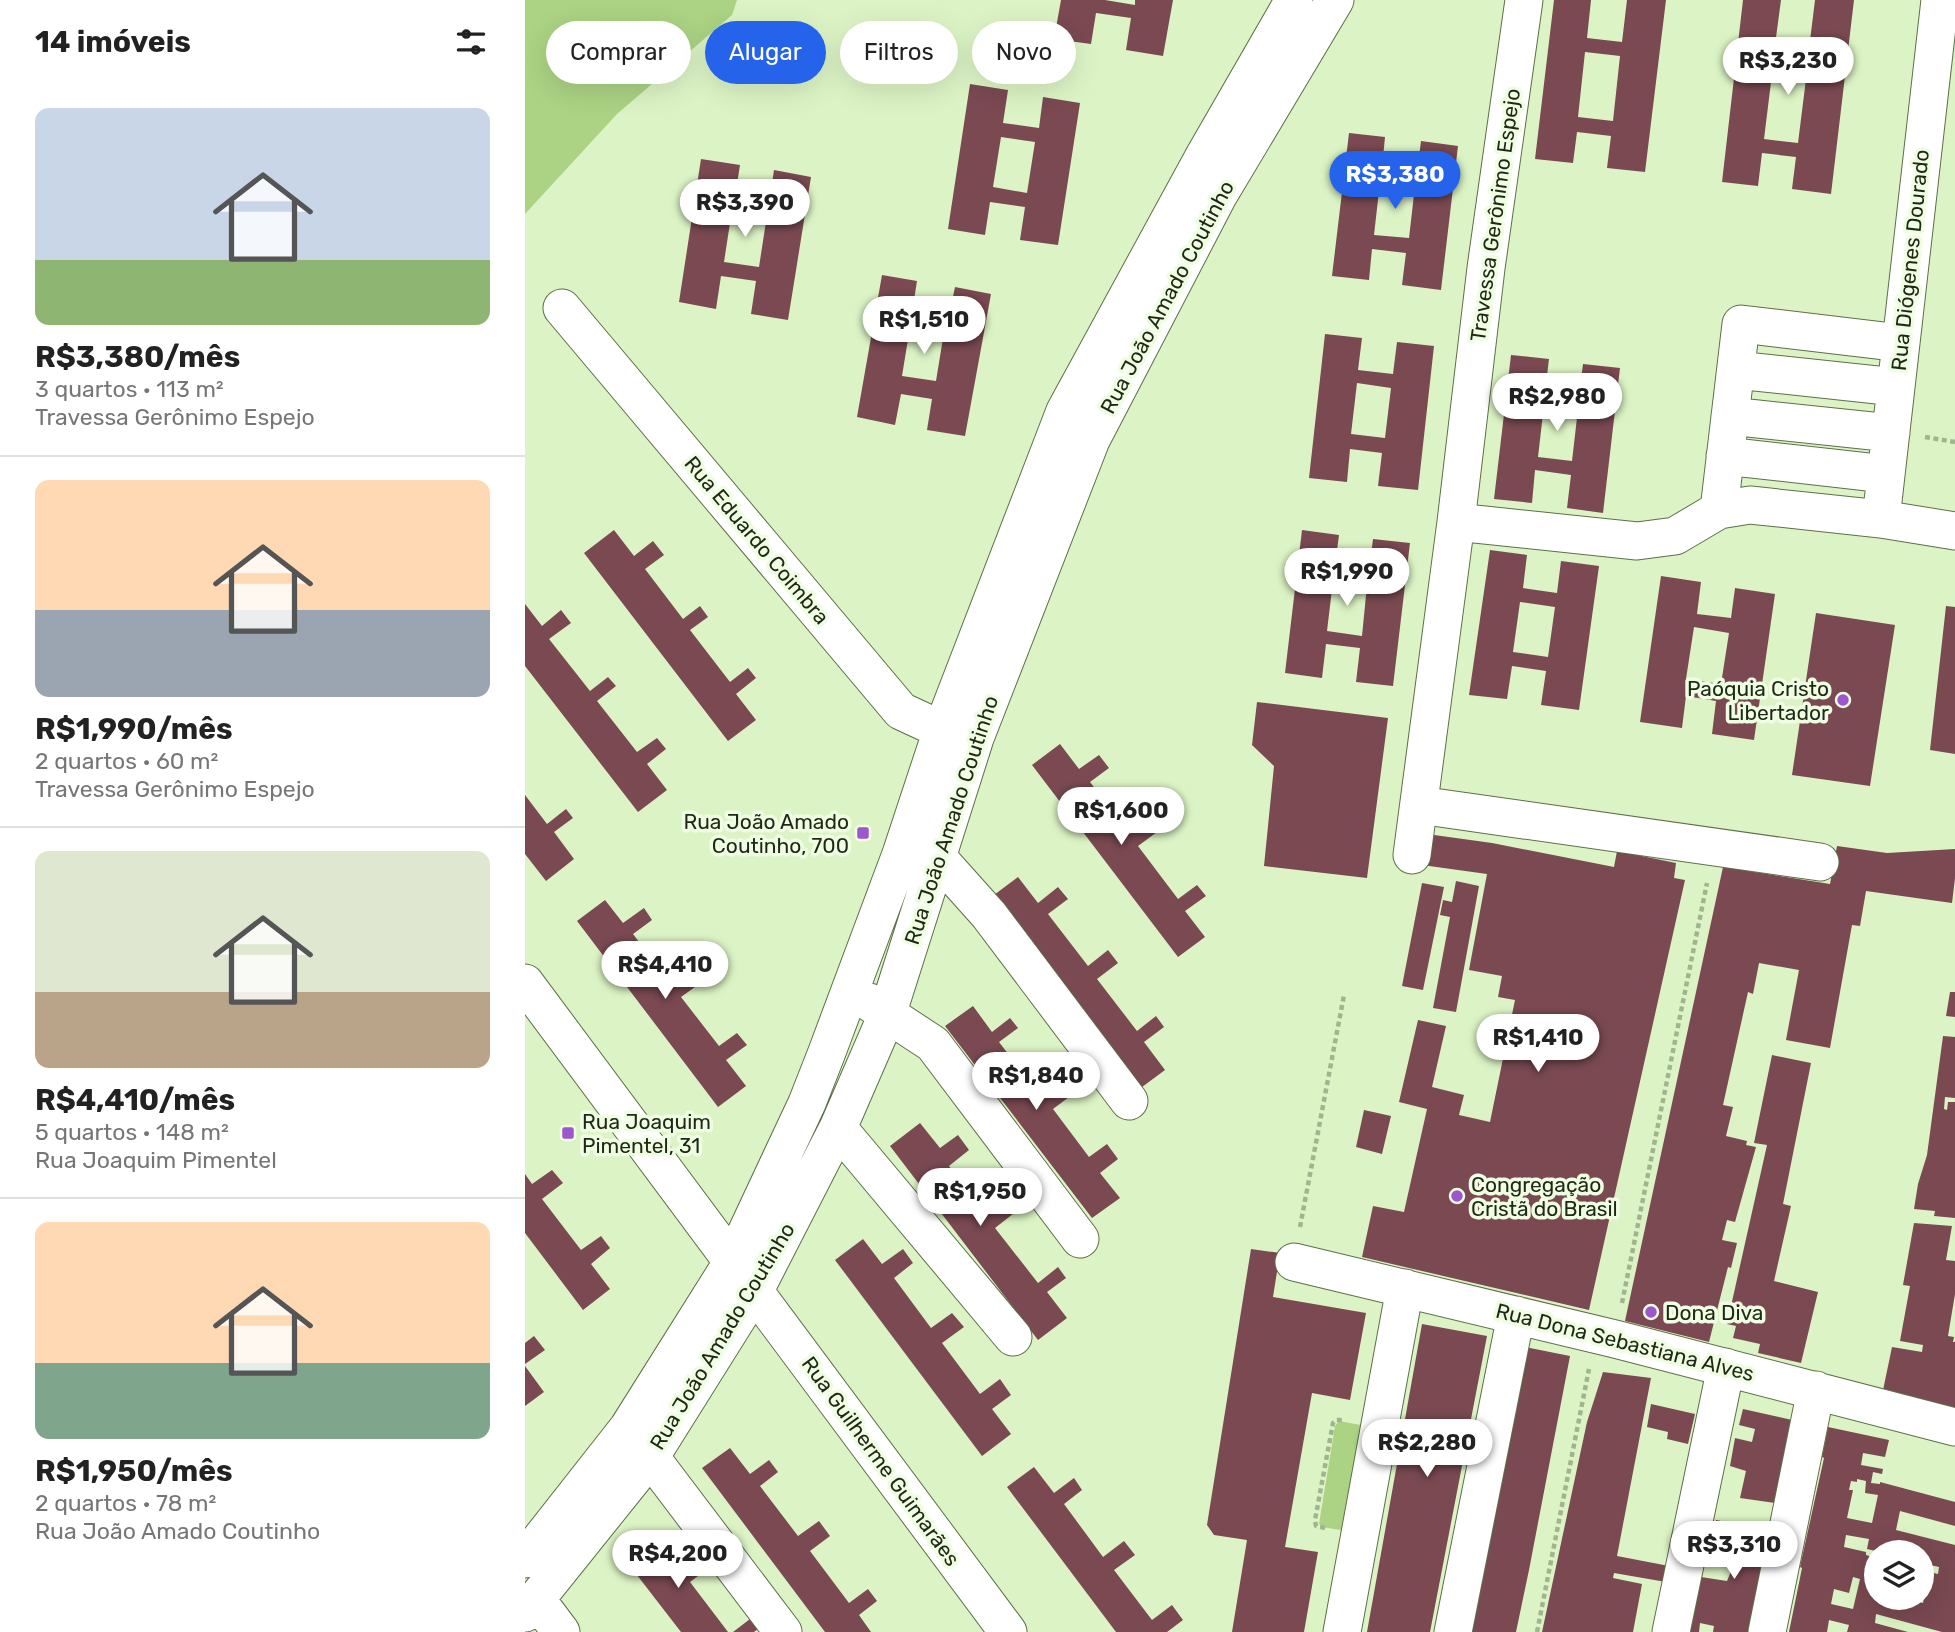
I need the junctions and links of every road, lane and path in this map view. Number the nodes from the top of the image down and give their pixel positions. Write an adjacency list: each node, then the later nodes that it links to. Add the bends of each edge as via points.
1 (1294, 0): 10 (street, Rua João Amado Coutinho, via 1065,411)
2 (1335, 0): 10 (street, Rua João Amado Coutinho, via 1218,196 1091,440)
3 (1524, 0): 8 (street, Travessa Gerônimo Espejo)
4 (1940, 0): 7 (street, Rua Diógenes Dourado)
5 (562, 308): 10 (street, Rua Eduardo Coimbra, via 901,711)
6 (1729, 426): 7 (street); 7 (street); 7 (street, via 1750,505); 7 (street, via 1741,324); 8 (street, via 1692,528 1675,536 1637,541)
7 (1891, 431): 9 (street)
8 (1456, 522): 11 (street, Travessa Gerônimo Espejo)
9 (1955, 531)
10 (958, 734): 14 (street, Rua João Amado Coutinho); 17 (street, Rua João Amado Coutinho, via 901,854)
11 (1419, 805): 12 (street); 13 (street, Travessa Gerônimo Espejo)
12 (1714, 847): 15 (street); 27 (path)
13 (1412, 855)
14 (938, 858): 19 (street, Rua João Amado Coutinho); 20 (street, via 989,915)
15 (1820, 862)
16 (525, 983): 24 (street, Rua Guilherme Guimarães)
17 (850, 989): 19 (street); 24 (street, Rua João Amado Coutinho)
18 (1344, 995): 23 (path)
19 (887, 1015): 21 (street, Rua João Amado Coutinho); 22 (street, via 933,1044)
20 (1129, 1101)
21 (838, 1128): 24 (street, Rua João Amado Coutinho); 28 (street)
22 (1080, 1239)
23 (1294, 1262): 25 (street, Rua Dona Sebastiana Alves)
24 (744, 1275): 32 (street, Rua João Amado Coutinho); 37 (street, Rua Guilherme Guimarães)
25 (1405, 1288): 26 (street, Rua Dona Sebastiana Alves); 38 (street)
26 (1516, 1315): 27 (street, Rua Dona Sebastiana Alves); 39 (street)
27 (1605, 1336): 29 (street, Rua Dona Sebastiana Alves); 40 (path)
28 (1013, 1337)
29 (1726, 1367): 30 (street, Rua Dona Sebastiana Alves); 41 (street)
30 (1817, 1390): 31 (street, Rua Dona Sebastiana Alves); 42 (street)
31 (1955, 1427)
32 (639, 1442): 33 (street, Rua João Amado Coutinho); 34 (street, Rua João Amado Coutinho); 36 (street)
33 (525, 1559)
34 (531, 1606): 35 (street)
35 (561, 1632)
36 (783, 1632)
37 (1008, 1632)
38 (1342, 1632)
39 (1453, 1632)
40 (1537, 1632)
41 (1671, 1632)
42 (1767, 1632)

